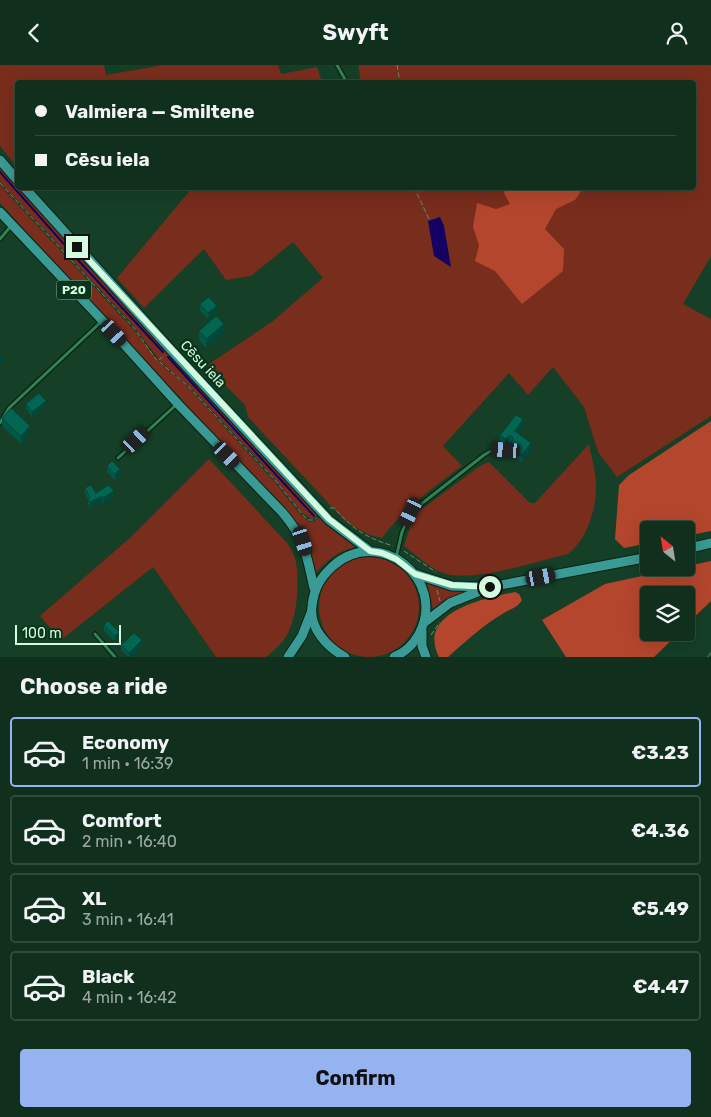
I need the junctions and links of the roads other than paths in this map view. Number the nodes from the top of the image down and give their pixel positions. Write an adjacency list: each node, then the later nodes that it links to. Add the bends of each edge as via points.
1 (337, 65): 2 (lane)
2 (344, 80)
3 (0, 160): 4 (main road)
4 (15, 178)
5 (27, 190): 16 (main road, Cēsu iela / P20, via 329,519)
6 (0, 212): 7 (main road, P20)
7 (12, 225): 8 (lane); 9 (main road, P20)
8 (0, 239)
9 (102, 320): 10 (main road, P20); 11 (lane, via 9,408)
10 (178, 404): 13 (lane); 21 (main road, P20, via 294,525 306,550)
11 (0, 423)
12 (510, 446): 17 (lane, via 484,455 411,512)
13 (118, 458)
14 (711, 543): 15 (main road)
15 (695, 547)
16 (370, 551): 17 (main road); 21 (main road, via 339,561)
17 (396, 559): 19 (main road)
18 (640, 559): 20 (main road)
19 (415, 574): 20 (main road, via 452,585); 23 (main road, via 427,600)
20 (490, 587): 23 (main road, via 450,603)
21 (314, 588): 22 (main road)
22 (311, 613): 26 (main road, via 302,636); 27 (main road, via 321,637)
23 (423, 626): 28 (main road, via 416,641); 29 (main road, via 422,646)
24 (95, 635): 25 (lane)
25 (115, 657)
26 (288, 657)
27 (345, 657)
28 (394, 657)
29 (426, 657)

